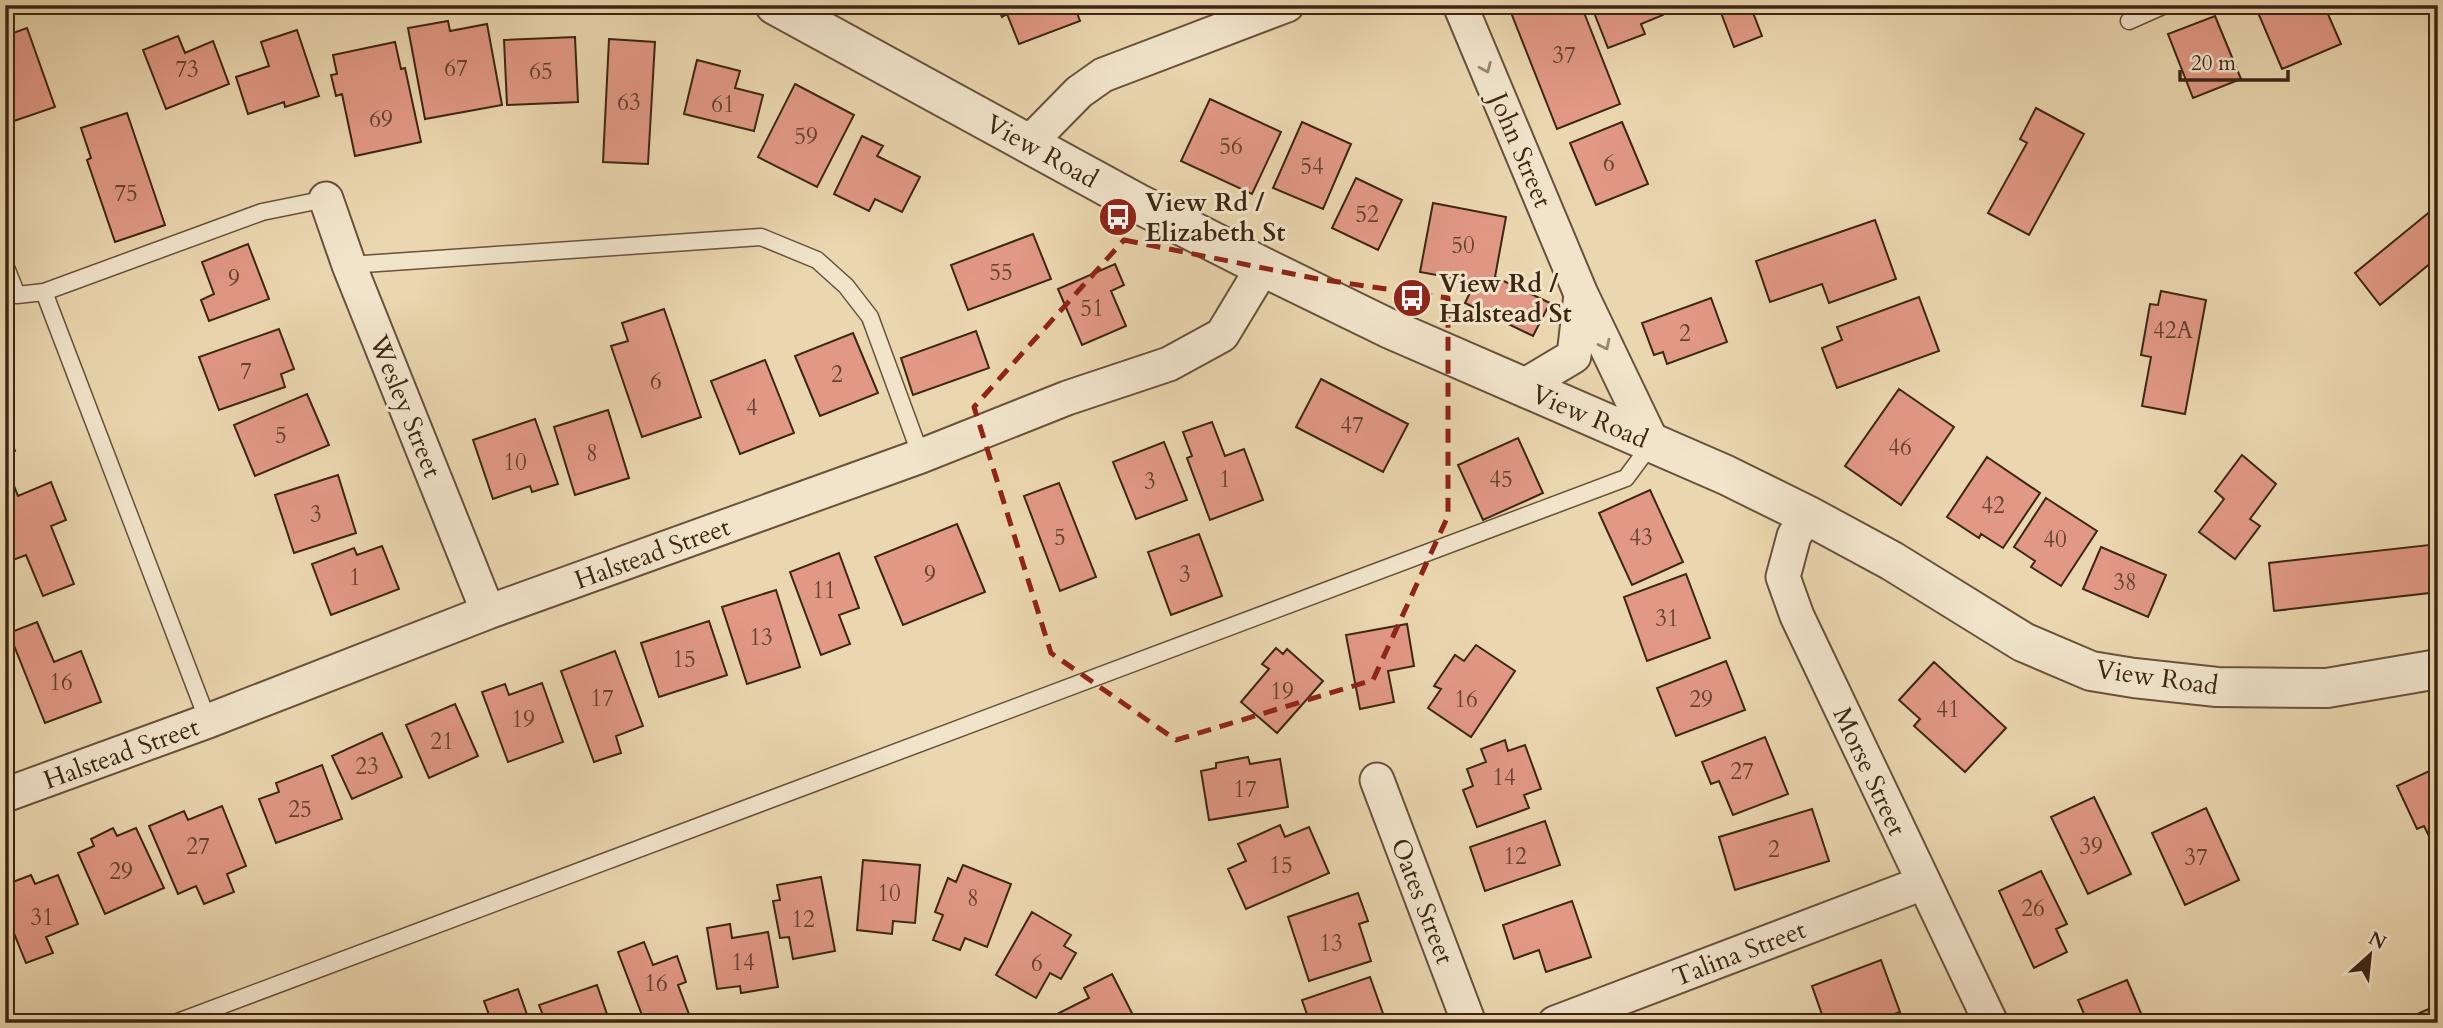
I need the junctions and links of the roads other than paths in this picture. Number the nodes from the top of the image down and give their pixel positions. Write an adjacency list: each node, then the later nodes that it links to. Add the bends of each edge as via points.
1 (775, 5): 6 (street, View Road)
2 (1287, 5): 6 (street, via 1103,75 1079,92)
3 (1460, 5): 12 (street, John Street, one-way to 12)
4 (2165, 5): 5 (lane)
5 (2129, 20)
6 (1028, 144): 10 (street, View Road)
7 (326, 199): 9 (street, Wesley Street); 11 (lane, via 262,212)
8 (5, 265): 11 (lane, via 18,295)
9 (349, 265): 15 (lane, via 761,237 817,260 846,286 870,317); 17 (street, Wesley Street)
10 (1263, 267): 13 (street, View Road); 15 (street, Halstead Street, via 1222,335 1169,364 1067,398)
11 (44, 292): 19 (lane)
12 (1581, 295): 13 (street, John Street, via 1574,356); 14 (street, John Street, one-way to 14)
13 (1522, 387): 14 (street, View Road)
14 (1652, 442): 16 (street, View Road); 23 (lane, via 1626,478)
15 (921, 456): 17 (street, Halstead Street)
16 (1807, 515): 18 (street, View Road, via 2023,642 2091,671 2217,687 2327,688); 22 (street, Morse Street, via 1794,536 1783,577)
17 (488, 612): 19 (street, Halstead Street)
18 (2438, 668)
19 (208, 722): 21 (street, Halstead Street)
20 (1377, 780): 24 (street, Oates Street)
21 (8, 785)
22 (1923, 883): 25 (street, Talina Street); 26 (street, Morse Street)
23 (175, 1023)
24 (1469, 1023)
25 (1555, 1023)
26 (1991, 1023)

